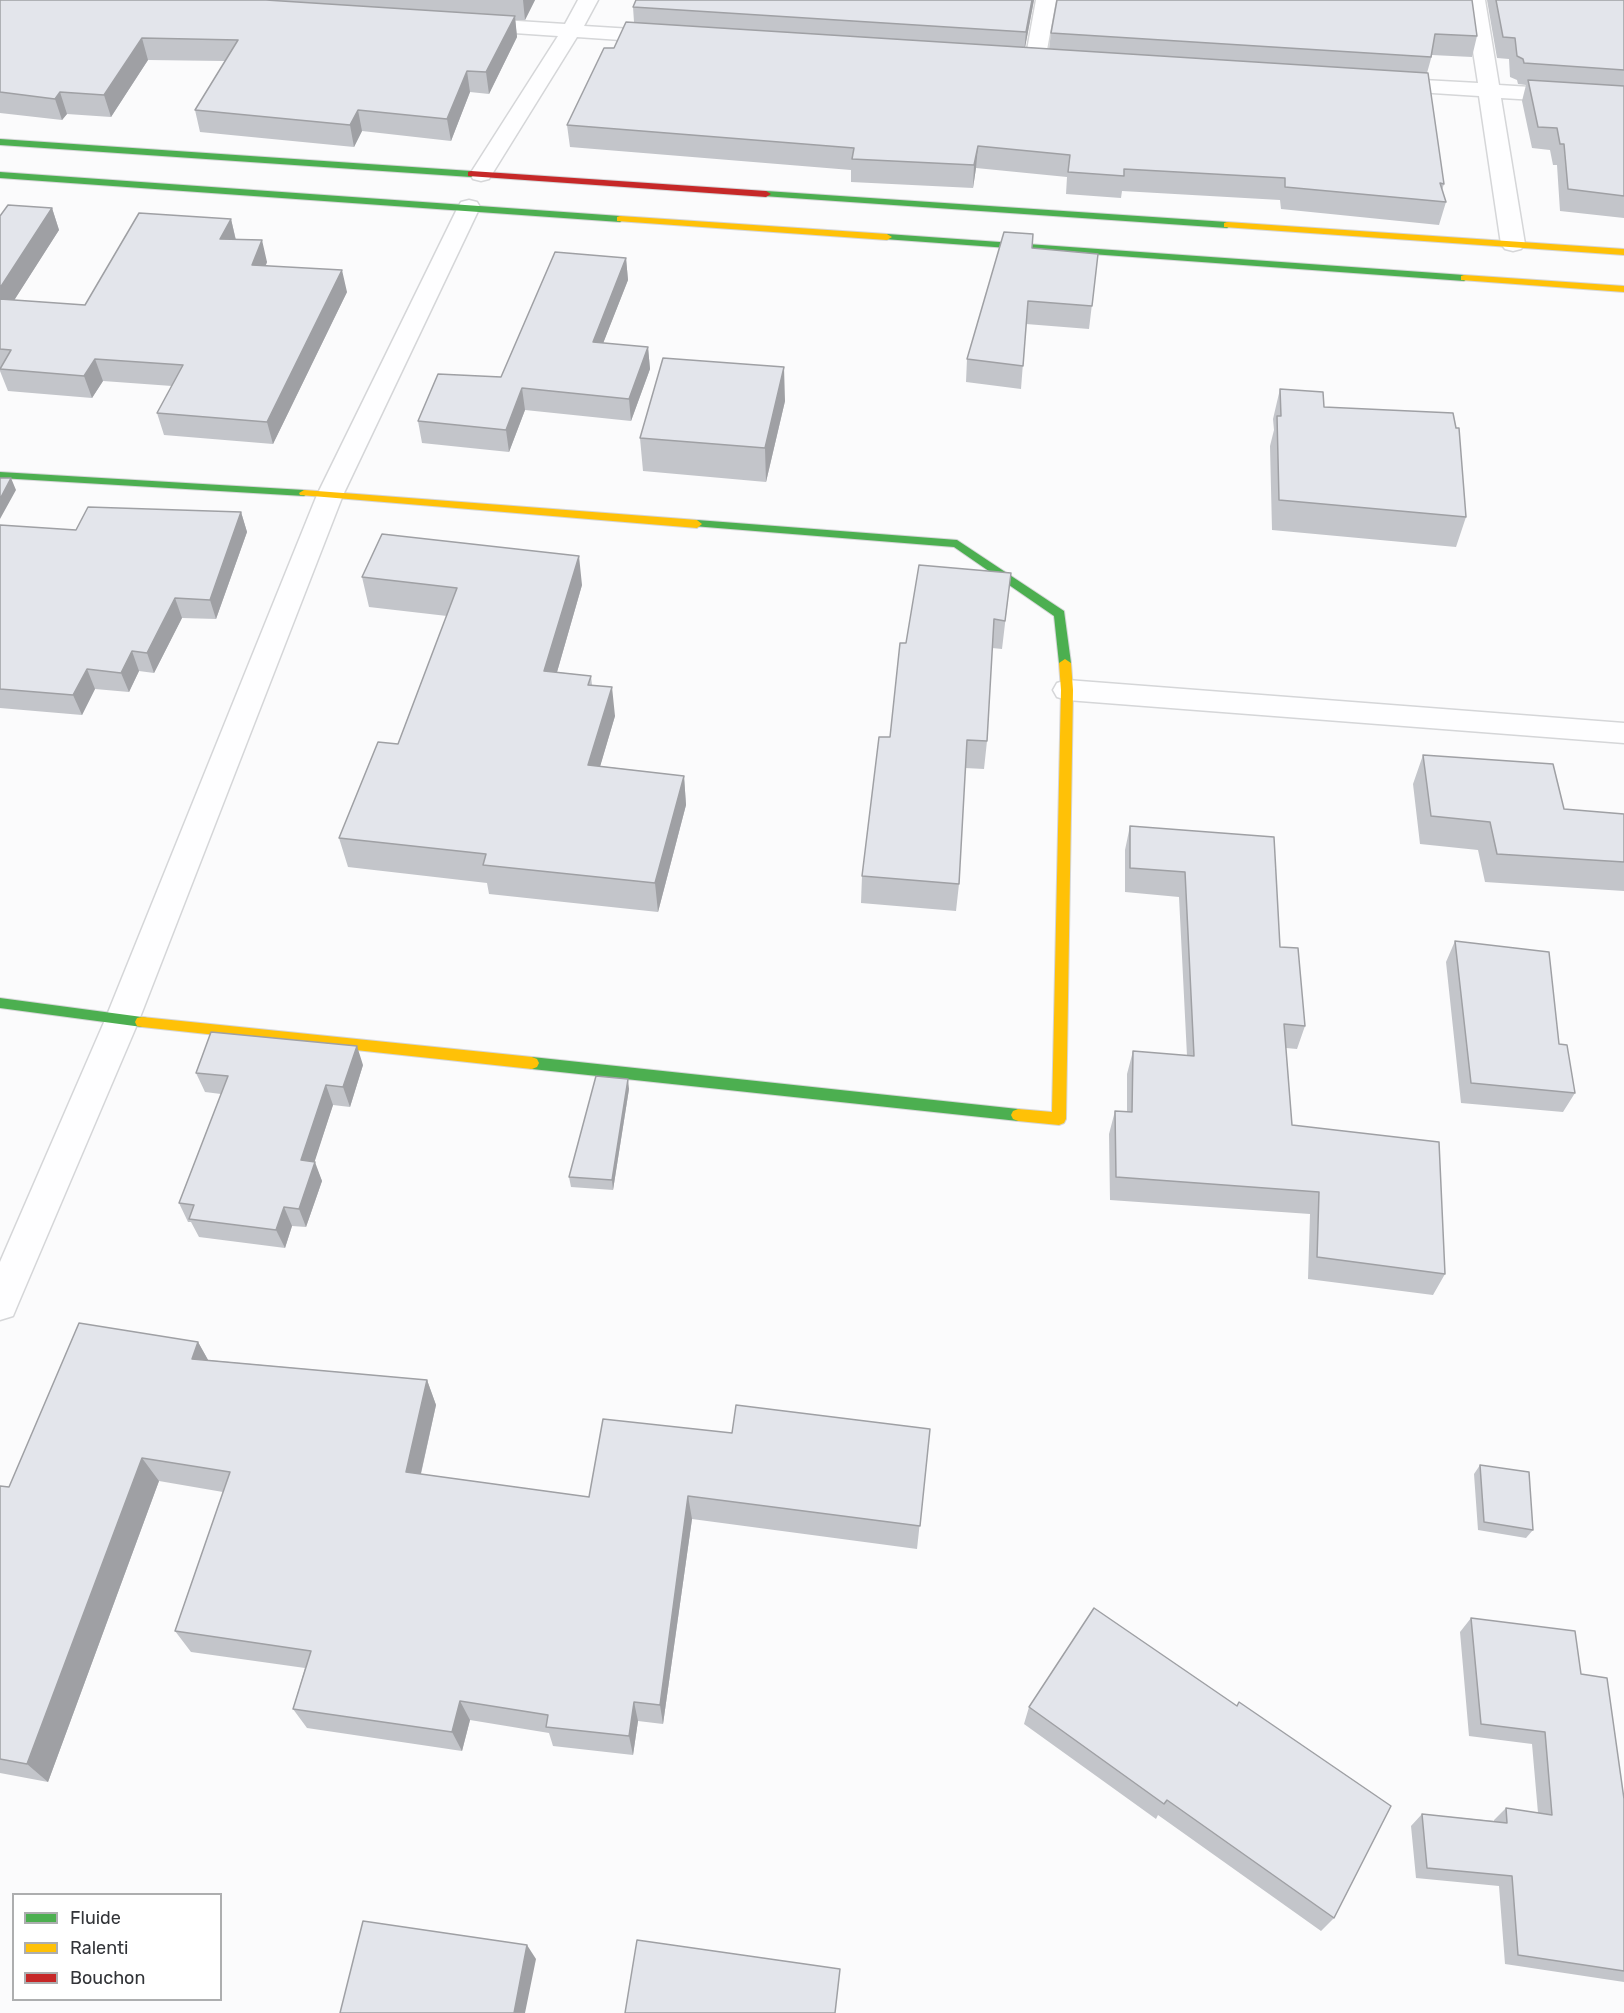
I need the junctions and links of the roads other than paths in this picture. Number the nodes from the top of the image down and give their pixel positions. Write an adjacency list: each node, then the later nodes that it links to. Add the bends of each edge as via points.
1 (588, 0): 5 (street)
2 (1046, 0): 8 (street)
3 (1475, 0): 11 (street)
4 (454, 24): 5 (street)
5 (571, 31): 6 (street); 14 (street)
6 (678, 38)
7 (1011, 59): 8 (street)
8 (1035, 61): 9 (street)
9 (1059, 62)
10 (1369, 82): 11 (street)
11 (1488, 90): 12 (street); 17 (street)
12 (1624, 99)
13 (0, 142): 14 (street)
14 (481, 174): 17 (street)
15 (0, 175): 16 (street)
16 (469, 207): 19 (street); 21 (street)
17 (1513, 244): 18 (street)
18 (1624, 252)
19 (1624, 290)
20 (0, 475): 21 (street)
21 (330, 495): 22 (street, via 957,544 1060,614); 25 (street)
22 (1067, 690): 23 (street); 25 (street, via 1059,1119)
23 (1624, 734)
24 (0, 1003): 25 (street)
25 (122, 1020): 26 (street)
26 (0, 1304)

